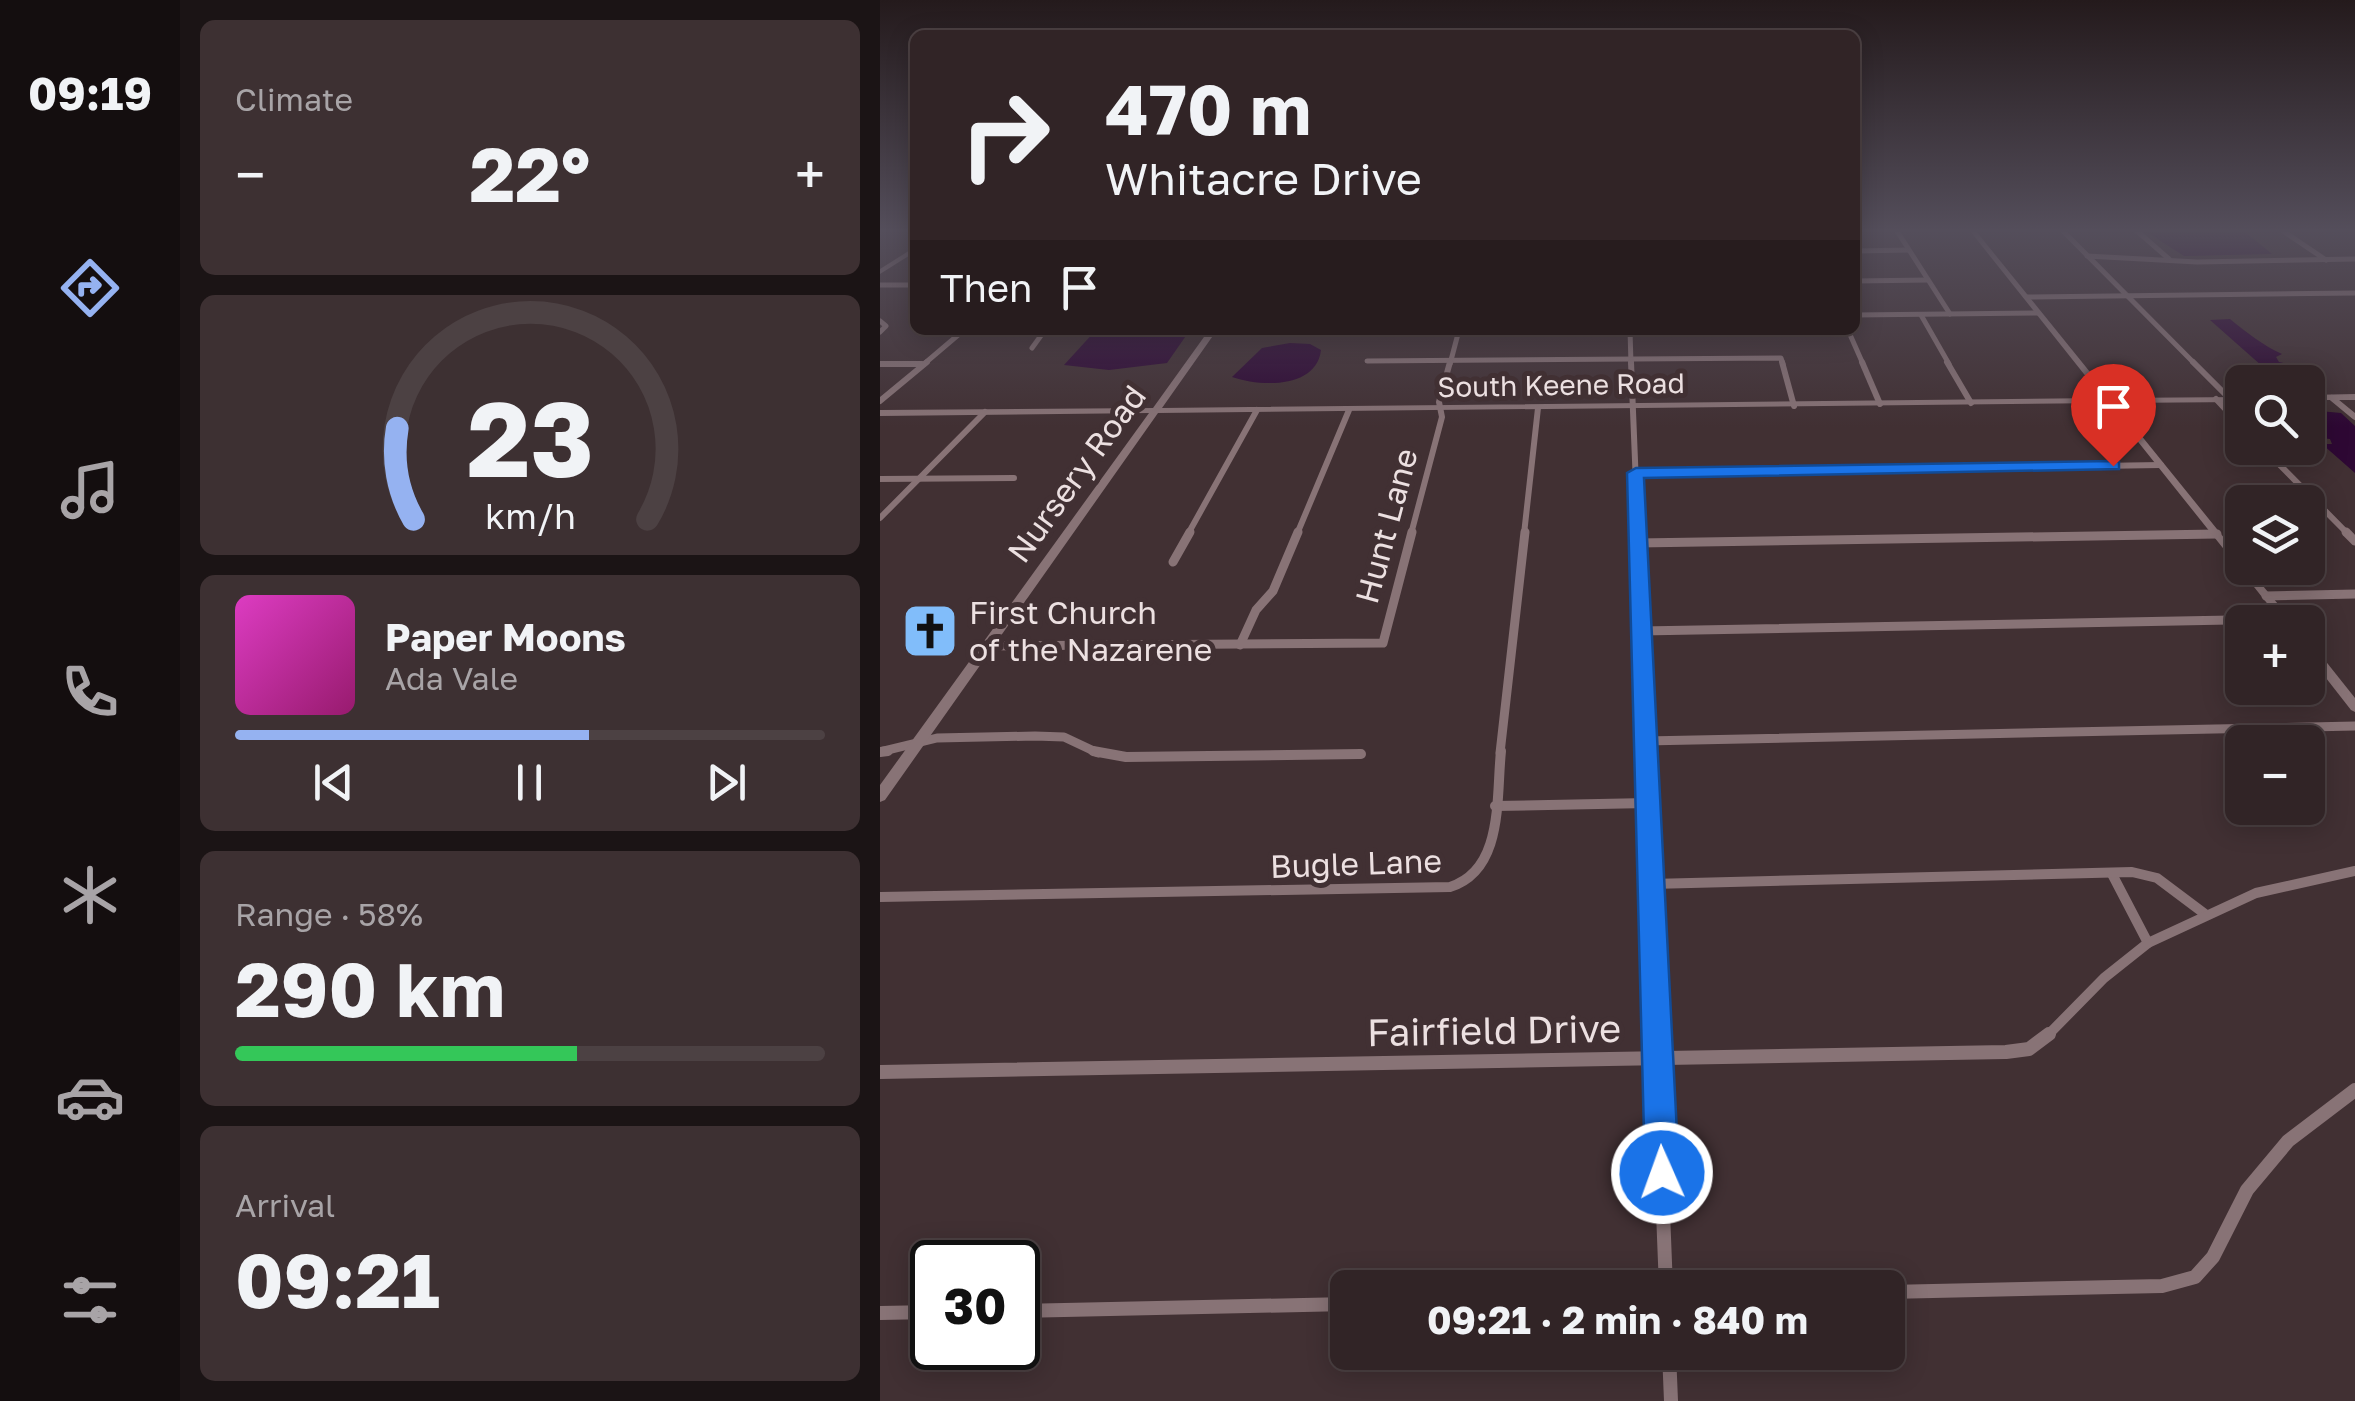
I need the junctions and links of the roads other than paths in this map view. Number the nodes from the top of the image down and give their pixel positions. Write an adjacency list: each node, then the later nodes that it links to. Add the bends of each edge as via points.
1 (1939, 296): 6 (street)
2 (2089, 296): 4 (street)
3 (2127, 296): 24 (street)
4 (2026, 297): 5 (main road)
5 (2038, 313): 6 (street); 31 (main road)
6 (1950, 314): 7 (street)
7 (1921, 315): 8 (street); 32 (street)
8 (1860, 316)
9 (880, 321): 10 (street, via 886,326)
10 (880, 332)
11 (958, 335): 23 (street)
12 (1041, 335): 17 (street)
13 (1209, 335): 41 (main road, Nursery Road)
14 (1458, 335): 20 (street, Hunt Lane)
15 (1630, 335): 19 (street)
16 (1850, 335): 33 (street)
17 (1032, 348)
18 (1781, 358): 19 (street); 34 (street)
19 (1631, 359): 20 (street); 35 (street)
20 (1451, 360): 21 (street); 37 (street, Hunt Lane)
21 (1367, 361)
22 (880, 364): 23 (street)
23 (924, 364): 30 (street)
24 (2225, 394)
25 (2355, 397): 27 (main road)
26 (2325, 398): 27 (main road)
27 (2332, 398): 44 (street)
28 (2225, 399): 29 (main road, South Keene Road)
29 (2216, 400): 31 (main road, South Keene Road); 38 (street)
30 (880, 401)
31 (2109, 401): 32 (main road, South Keene Road); 45 (main road)
32 (1971, 403): 33 (main road, South Keene Road)
33 (1880, 404): 34 (main road, South Keene Road)
34 (1794, 406): 35 (main road, South Keene Road)
35 (1633, 407): 36 (main road, South Keene Road); 47 (street)
36 (1538, 408): 37 (main road, South Keene Road); 74 (street, Bugle Lane)
37 (1440, 409): 40 (main road, South Keene Road); 63 (street, Hunt Lane, via 1383,643)
38 (2225, 409)
39 (1257, 410): 40 (main road, South Keene Road); 41 (main road, South Keene Road); 56 (street)
40 (1350, 410): 63 (street, via 1274,591 1256,610)
41 (1156, 411): 42 (main road, South Keene Road); 64 (main road, Nursery Road)
42 (985, 412): 43 (main road, South Keene Road); 50 (street)
43 (880, 413)
44 (2355, 417)
45 (2161, 465): 47 (street); 52 (main road)
46 (2280, 465): 53 (street)
47 (1636, 473): 54 (street)
48 (1014, 478): 50 (street)
49 (880, 479): 50 (street)
50 (918, 479): 51 (street)
51 (880, 518)
52 (2217, 534): 54 (street); 55 (main road)
53 (2355, 541)
54 (1638, 543): 62 (street)
55 (2225, 544)
56 (1174, 562)
57 (2257, 585): 59 (main road)
58 (2355, 594): 59 (street)
59 (2266, 596): 60 (main road)
60 (2273, 605)
61 (2225, 622): 62 (street)
62 (1640, 631): 68 (street)
63 (1240, 645): 64 (street, Hunt Lane)
64 (988, 646): 69 (main road, Nursery Road)
65 (2325, 669): 66 (main road)
66 (2355, 706)
67 (2355, 726): 68 (street)
68 (1645, 741): 73 (street)
69 (919, 742): 70 (street); 71 (street, via 1064,737 1099,754 1126,757); 72 (main road, Nursery Road)
70 (880, 752)
71 (1362, 754)
72 (880, 796)
73 (1648, 803): 74 (street); 77 (street)
74 (1494, 806): 78 (street, Bugle Lane, via 1485,865 1459,886 1440,889)
75 (2355, 871): 79 (street, Fairfield Drive, via 2256,893)
76 (2112, 874): 77 (street); 79 (street, via 2157,878); 80 (street)
77 (1651, 884): 81 (street)
78 (880, 897)
79 (2204, 914): 80 (street, Fairfield Drive)
80 (2148, 943): 81 (street, Fairfield Drive, via 2029,1048)
81 (1658, 1058): 82 (street, Fairfield Drive); 84 (street)
82 (880, 1072)
83 (2355, 1090): 85 (street, via 2288,1141 2248,1190 2196,1277 2162,1286)
84 (1665, 1270)
85 (1905, 1292)
86 (1330, 1304): 87 (street)
87 (1040, 1310)
88 (910, 1313): 89 (street)
89 (880, 1314)
90 (1670, 1370): 91 (street)
91 (1671, 1401)

